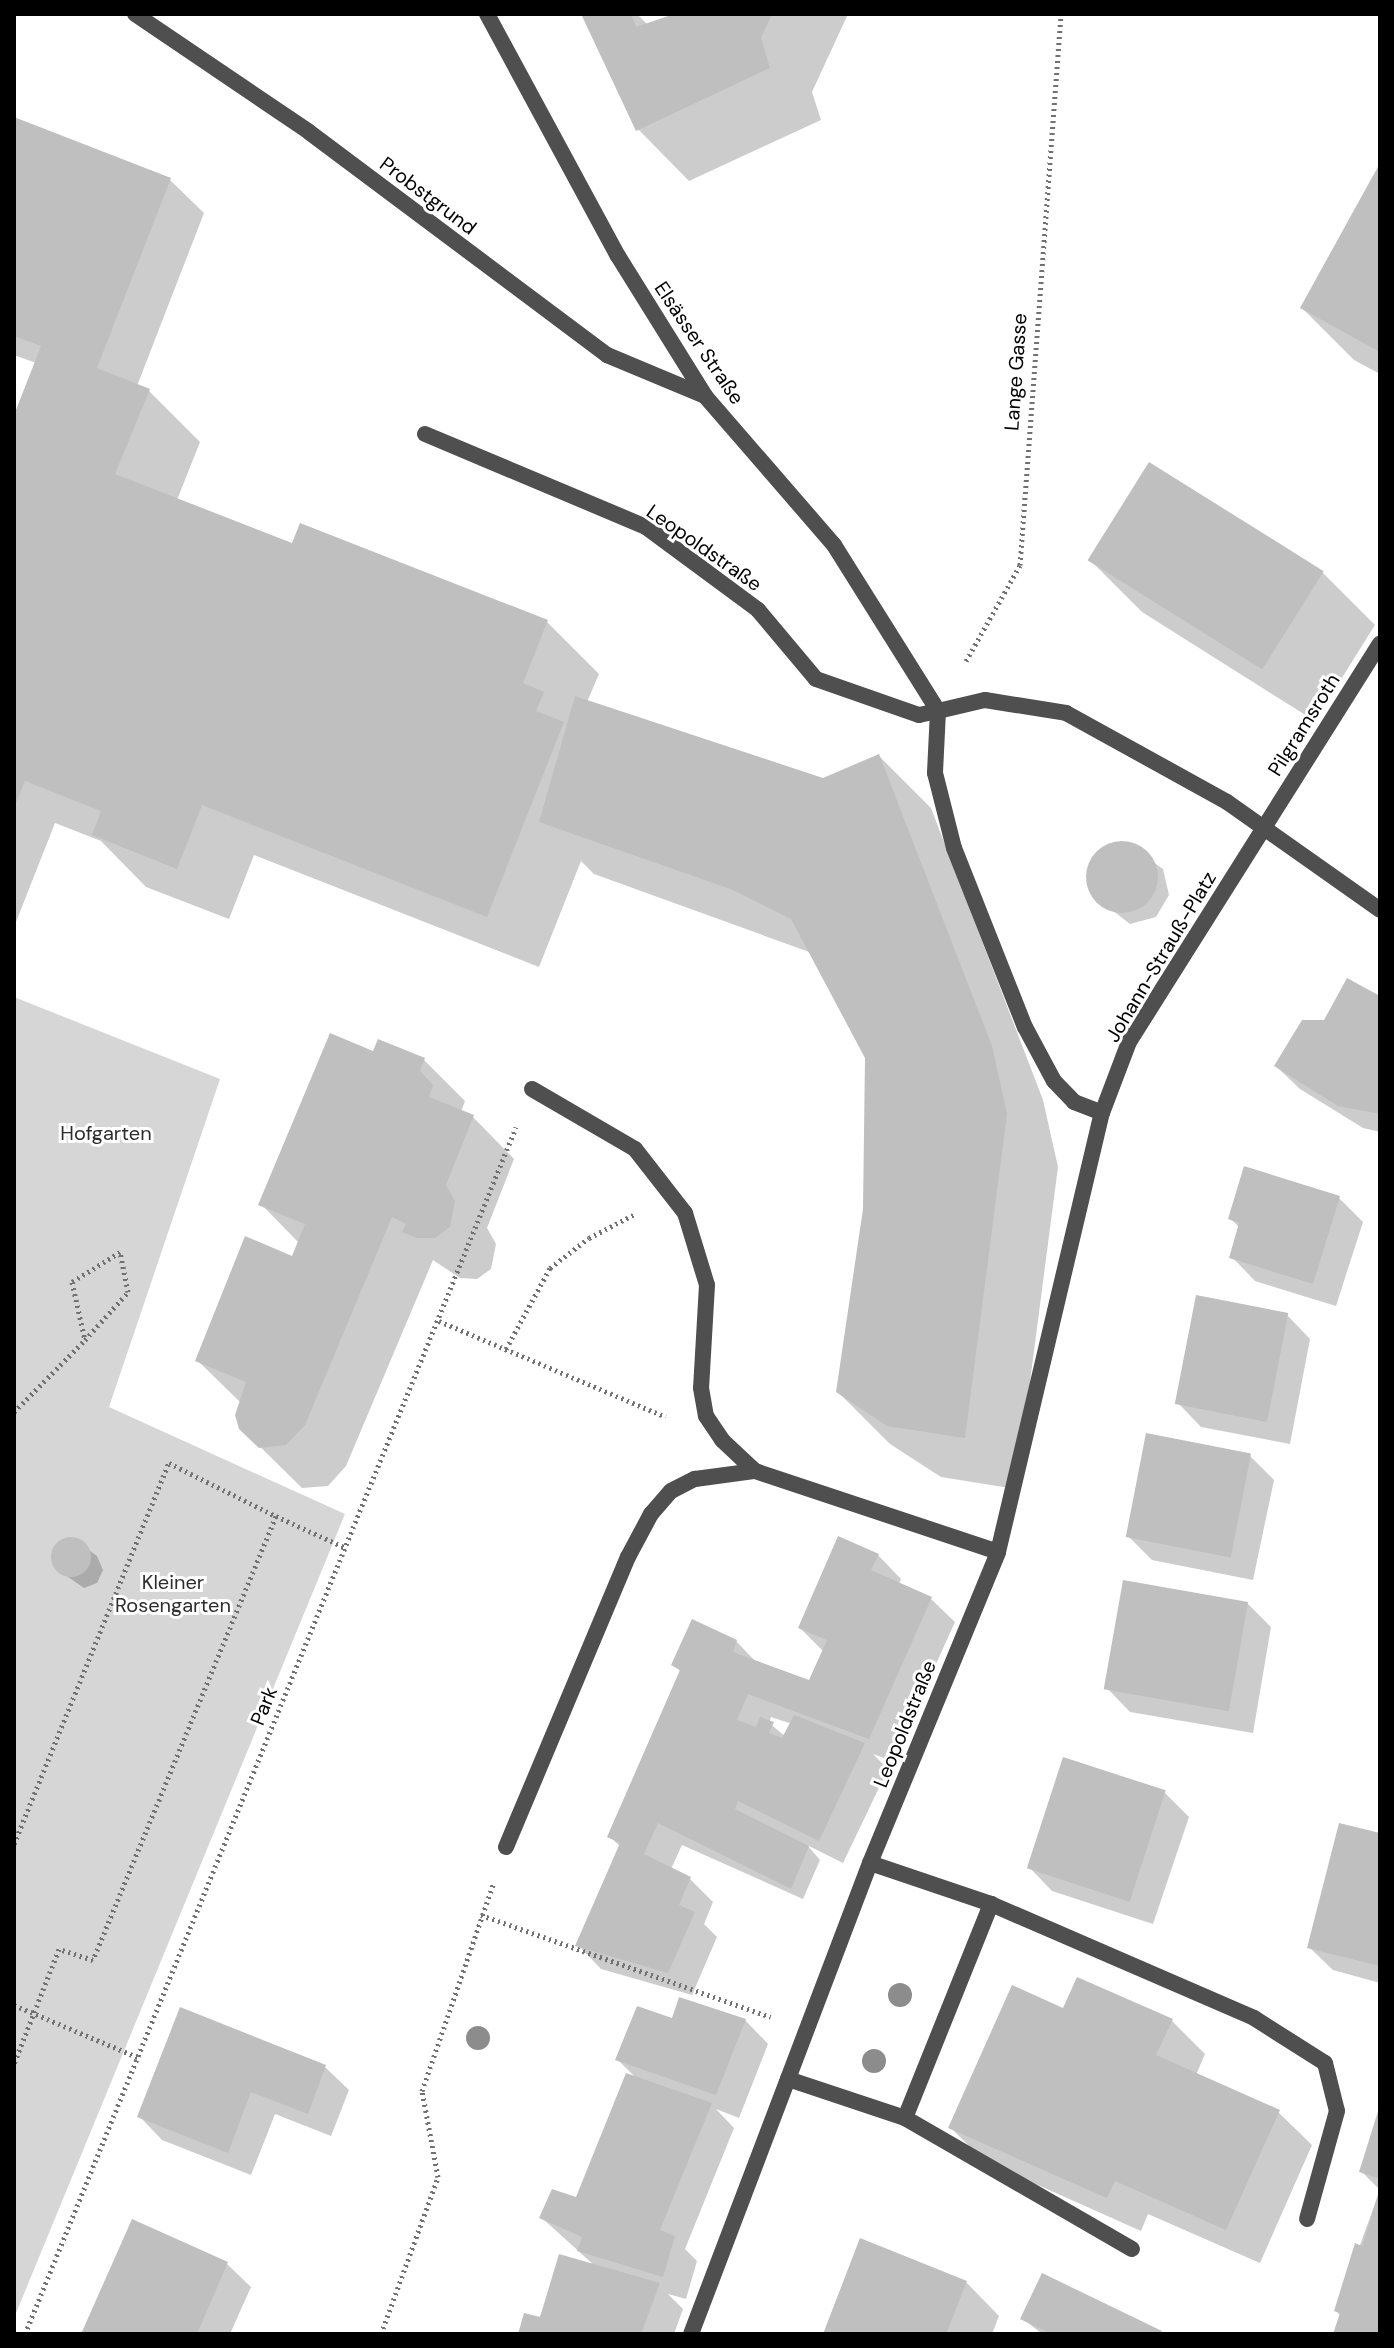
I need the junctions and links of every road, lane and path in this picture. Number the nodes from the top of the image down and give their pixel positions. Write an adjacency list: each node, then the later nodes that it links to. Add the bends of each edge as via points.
1 (135, 14): 4 (street, Probstgrund, via 309,132 607,355)
2 (487, 14): 4 (street, Elsässer Straße, via 618,256)
3 (1061, 14): 7 (path, Lange Gasse, via 1020,565)
4 (705, 396): 7 (street, Elsässer Straße, via 834,545)
5 (425, 434): 7 (street, Leopoldstraße, via 646,527 758,610 816,679 919,715)
6 (1380, 643): 8 (street, Pilgramsroth)
7 (938, 711): 8 (street, via 985,700 1066,713 1227,802); 11 (street, via 935,773 954,848 1025,1027 1054,1081 1074,1102)
8 (1263, 829): 9 (street); 11 (street, Johann-Strauß-Platz, via 1129,1042)
9 (1380, 910)
10 (532, 1089): 12 (street, via 635,1149); 13 (path, Park)
11 (1102, 1113): 21 (street, Leopoldstraße)
12 (679, 1206): 15 (path, via 632,1214 550,1268); 17 (street, via 707,1285 701,1388 706,1416)
13 (439, 1321): 15 (path); 20 (path, Park)
14 (85, 1340): 14 (path, via 128,1292 120,1252 72,1282); 16 (path)
15 (506, 1349): 17 (path)
16 (14, 1412)
17 (722, 1440): 18 (street)
18 (755, 1471): 21 (street); 23 (street, via 695,1479 671,1491 651,1514)
19 (276, 1516): 20 (path); 22 (path, via 169,1463); 28 (path, via 93,1960 59,1949)
20 (346, 1548): 30 (path, Park)
21 (998, 1552): 24 (street, Leopoldstraße)
22 (14, 1844)
23 (506, 1847): 26 (path)
24 (870, 1863): 25 (street); 29 (street, Leopoldstraße)
25 (991, 1904): 33 (street); 34 (street, via 1254,2018 1325,2063 1337,2111)
26 (481, 1915): 29 (path); 37 (path, via 422,2091 438,2177)
27 (14, 2005): 28 (path)
28 (34, 2015): 30 (path); 31 (path)
29 (805, 2030): 32 (street, Leopoldstraße)
30 (137, 2057): 36 (path, Park)
31 (14, 2064)
32 (788, 2079): 33 (street); 38 (street, Leopoldstraße)
33 (905, 2118): 35 (street)
34 (1307, 2219)
35 (1132, 2249)
36 (25, 2334)
37 (381, 2334)
38 (691, 2334)

